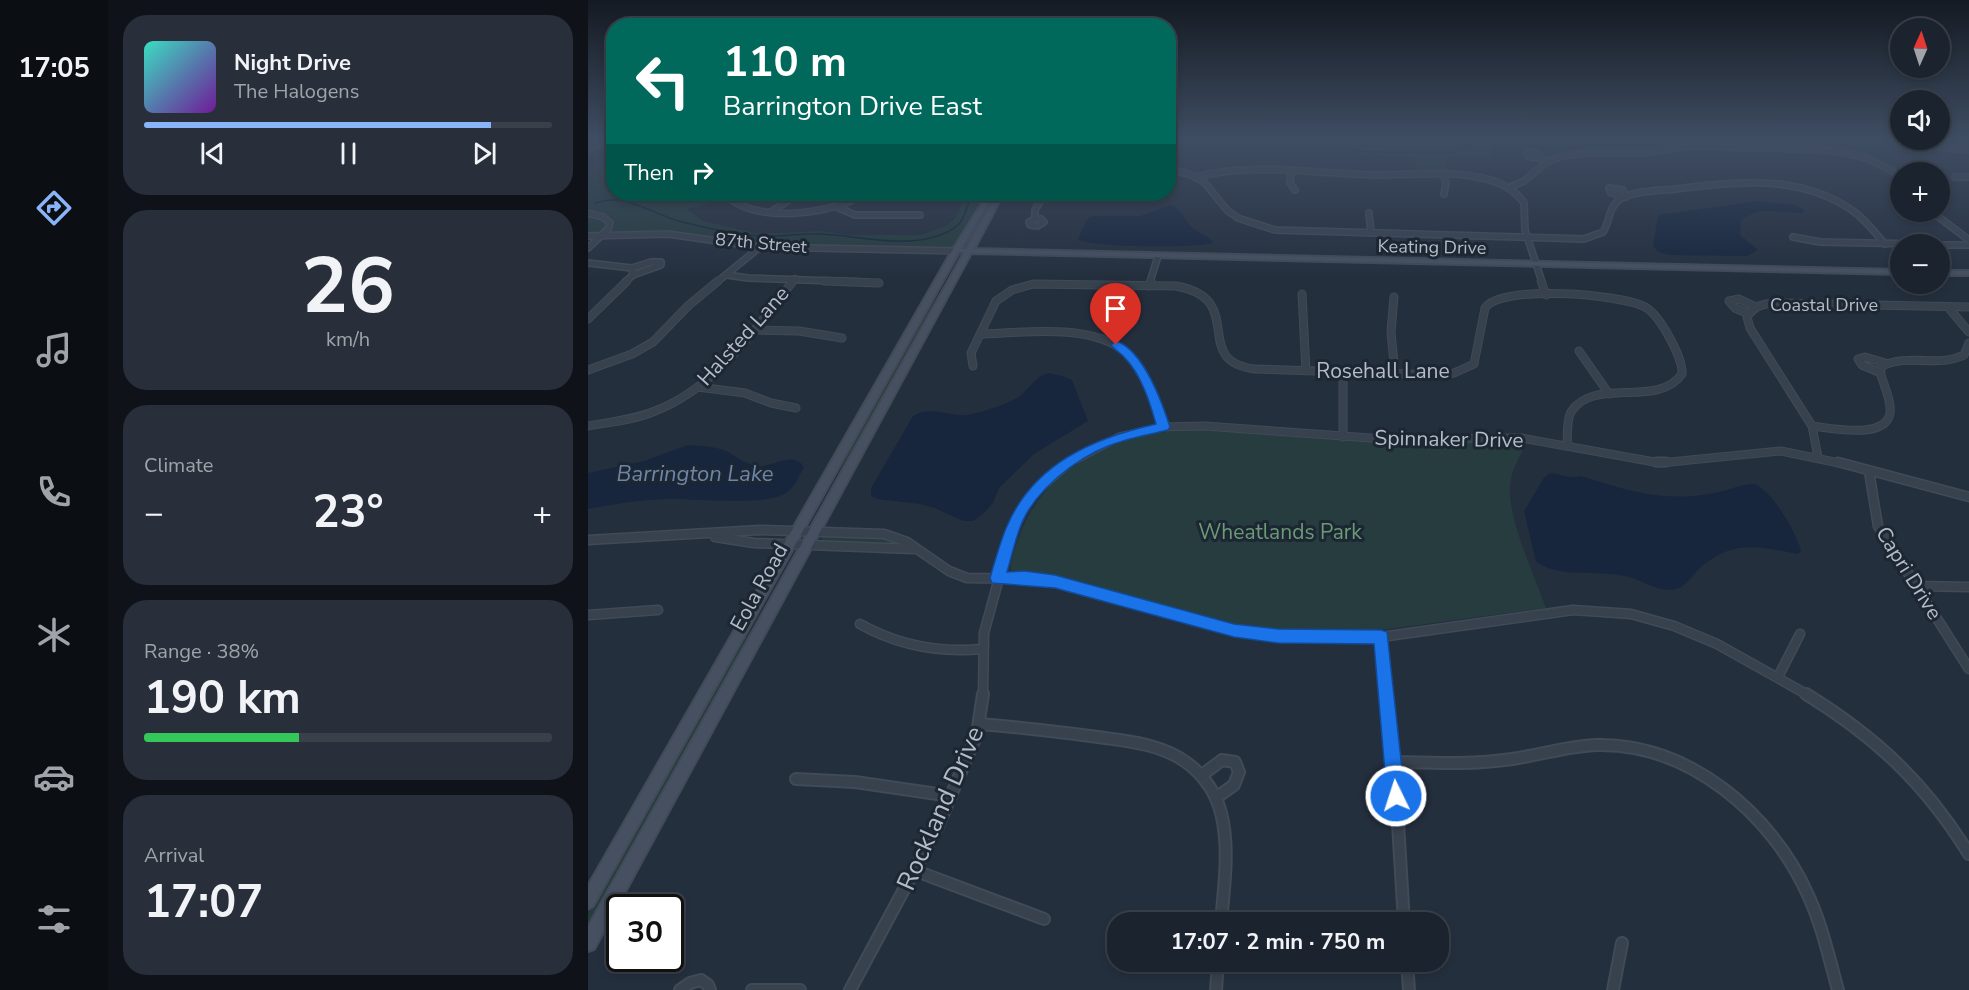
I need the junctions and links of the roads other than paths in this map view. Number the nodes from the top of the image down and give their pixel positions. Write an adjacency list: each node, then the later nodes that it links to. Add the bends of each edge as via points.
1 (1208, 186): 24 (street, via 1232,215 1260,227)
2 (1293, 186): 9 (street)
3 (1445, 186): 10 (street)
4 (1503, 186): 8 (street)
5 (1512, 186): 8 (street)
6 (1703, 186): 28 (street, via 1626,197 1612,206 1609,224 1602,233 1578,239)
7 (1791, 186): 30 (street, via 1847,207)
8 (1508, 188): 28 (street, via 1524,203)
9 (1296, 190)
10 (1444, 194)
11 (733, 201): 18 (street)
12 (788, 201): 18 (street)
13 (850, 201): 17 (street)
14 (988, 201): 36 (street)
15 (995, 201): 36 (street)
16 (1041, 201): 22 (street)
17 (837, 207): 18 (street, via 803,214); 21 (street, via 855,215)
18 (771, 212)
19 (588, 213): 26 (street, via 609,220 610,226)
20 (1369, 213): 24 (street)
21 (920, 215)
22 (1035, 219)
23 (1945, 222): 29 (street)
24 (1371, 233): 28 (street)
25 (588, 236): 26 (street)
26 (601, 236): 34 (street, 87th Street, via 678,235); 35 (street)
27 (1793, 237): 30 (street)
28 (1528, 238): 39 (street)
29 (1969, 240)
30 (1885, 244): 31 (street)
31 (1890, 244)
32 (1950, 245): 33 (street)
33 (1969, 245)
34 (760, 247): 36 (street, 87th Street); 44 (street)
35 (588, 248)
36 (962, 251): 37 (street, Keating Drive); 79 (street, Eola Road); 80 (street, Eola Road)
37 (1158, 256): 39 (street, Keating Drive); 48 (street)
38 (588, 263): 40 (street)
39 (1537, 264): 41 (street, Keating Drive); 50 (street)
40 (632, 268): 45 (street); 45 (street, via 661,262 656,268)
41 (1890, 272)
42 (1950, 273): 43 (street)
43 (1969, 273)
44 (727, 274): 46 (street); 63 (street, via 653,342)
45 (633, 275): 54 (street)
46 (795, 279): 47 (street); 55 (street, Halsted Lane)
47 (879, 283)
48 (1149, 286): 57 (street, Rosehall Lane, via 1045,283 1021,287 996,301); 64 (street, Rosehall Lane, via 1187,288 1208,297 1221,347 1230,362 1255,369)
49 (1302, 294): 64 (street)
50 (1546, 295): 67 (street, Rosehall Lane, via 1508,295 1487,304 1477,358 1466,369 1440,375); 69 (street, Rosehall Lane, via 1619,298 1645,307 1659,321 1682,367 1679,380 1659,389)
51 (1394, 297): 67 (street, via 1391,332)
52 (1948, 306): 53 (street, Coastal Drive); 56 (street); 72 (street, Coastal Drive, via 1779,303 1752,310 1750,328)
53 (1969, 307)
54 (588, 319)
55 (754, 330): 58 (street, via 799,331); 68 (street, Halsted Lane)
56 (1969, 332)
57 (980, 334): 62 (street, Rosehall Lane, via 971,353); 73 (street, via 1069,332 1116,345 1138,367)
58 (842, 338)
59 (1969, 342): 61 (street, via 1964,355 1953,360 1904,359)
60 (1579, 351): 69 (street)
61 (1886, 363): 66 (street); 66 (street, via 1869,357 1858,359 1862,365)
62 (973, 366)
63 (588, 370)
64 (1306, 371): 65 (street, Rosehall Lane)
65 (1343, 373): 67 (street, Rosehall Lane); 74 (street)
66 (1881, 373): 72 (street, via 1891,412 1887,423 1864,431)
67 (1395, 374)
68 (698, 387): 70 (street, via 745,393); 71 (street, Halsted Lane, via 654,412)
69 (1609, 394): 75 (street, Rosehall Lane, via 1576,405 1571,413)
70 (795, 408)
71 (588, 426)
72 (1812, 426): 76 (street)
73 (1163, 427): 74 (street, Spinnaker Drive, via 1205,426); 86 (street, Spinnaker Drive, via 1119,437 1096,447 1053,475 1024,506 1013,526)
74 (1343, 437): 75 (street, Spinnaker Drive, via 1513,437)
75 (1567, 445): 76 (street, Spinnaker Drive, via 1660,462 1763,451)
76 (1818, 457): 77 (street, Spinnaker Drive)
77 (1869, 471): 78 (street, Spinnaker Drive); 87 (street, Capri Drive, via 1878,526)
78 (1969, 497)
79 (798, 531): 80 (street); 81 (street); 83 (street, Eola Road)
80 (814, 532): 84 (street, Eola Road); 85 (street, via 884,534 907,542)
81 (703, 535): 82 (street); 83 (street)
82 (588, 540)
83 (790, 544): 84 (street); 105 (street, Eola Road)
84 (807, 545): 85 (street); 109 (street, Eola Road)
85 (914, 549): 86 (street, via 958,575)
86 (998, 578): 93 (street, via 1055,582 1234,631 1278,636); 94 (street, Rockland Drive)
87 (1917, 586): 88 (street); 95 (street, Capri Drive)
88 (1969, 587)
89 (658, 610): 90 (street)
90 (588, 615)
91 (860, 624): 94 (street, via 897,643 927,650)
92 (1800, 634): 96 (street)
93 (1381, 637): 96 (street, via 1551,612 1611,611 1696,634); 98 (street)
94 (982, 650): 97 (street, Rockland Drive)
95 (1969, 669)
96 (1778, 677): 103 (street, via 1847,718 1887,752 1924,790)
97 (980, 724): 99 (street, via 1146,744 1181,756); 101 (street, Rockland Drive)
98 (1394, 762): 107 (street); 121 (street, via 1486,762 1605,745 1637,748 1680,762 1735,798 1787,857 1816,915)
99 (1202, 775): 102 (street); 102 (street, via 1222,760 1235,762 1239,772 1234,785)
100 (796, 779): 101 (street, via 855,782)
101 (951, 796): 104 (street, Rockland Drive)
102 (1217, 797): 106 (street, via 1225,834)
103 (1969, 854)
104 (916, 871): 108 (street); 117 (street, Rockland Drive)
105 (588, 901)
106 (1221, 912)
107 (1403, 912)
108 (1044, 919)
109 (588, 943)
110 (1622, 943): 120 (street)
111 (1217, 972): 118 (street)
112 (1408, 972): 119 (street)
113 (680, 990): 114 (street, via 700,980)
114 (710, 990)
115 (752, 990): 116 (street)
116 (800, 990)
117 (850, 990)
118 (1216, 990)
119 (1409, 990)
120 (1613, 990)
121 (1838, 990)

